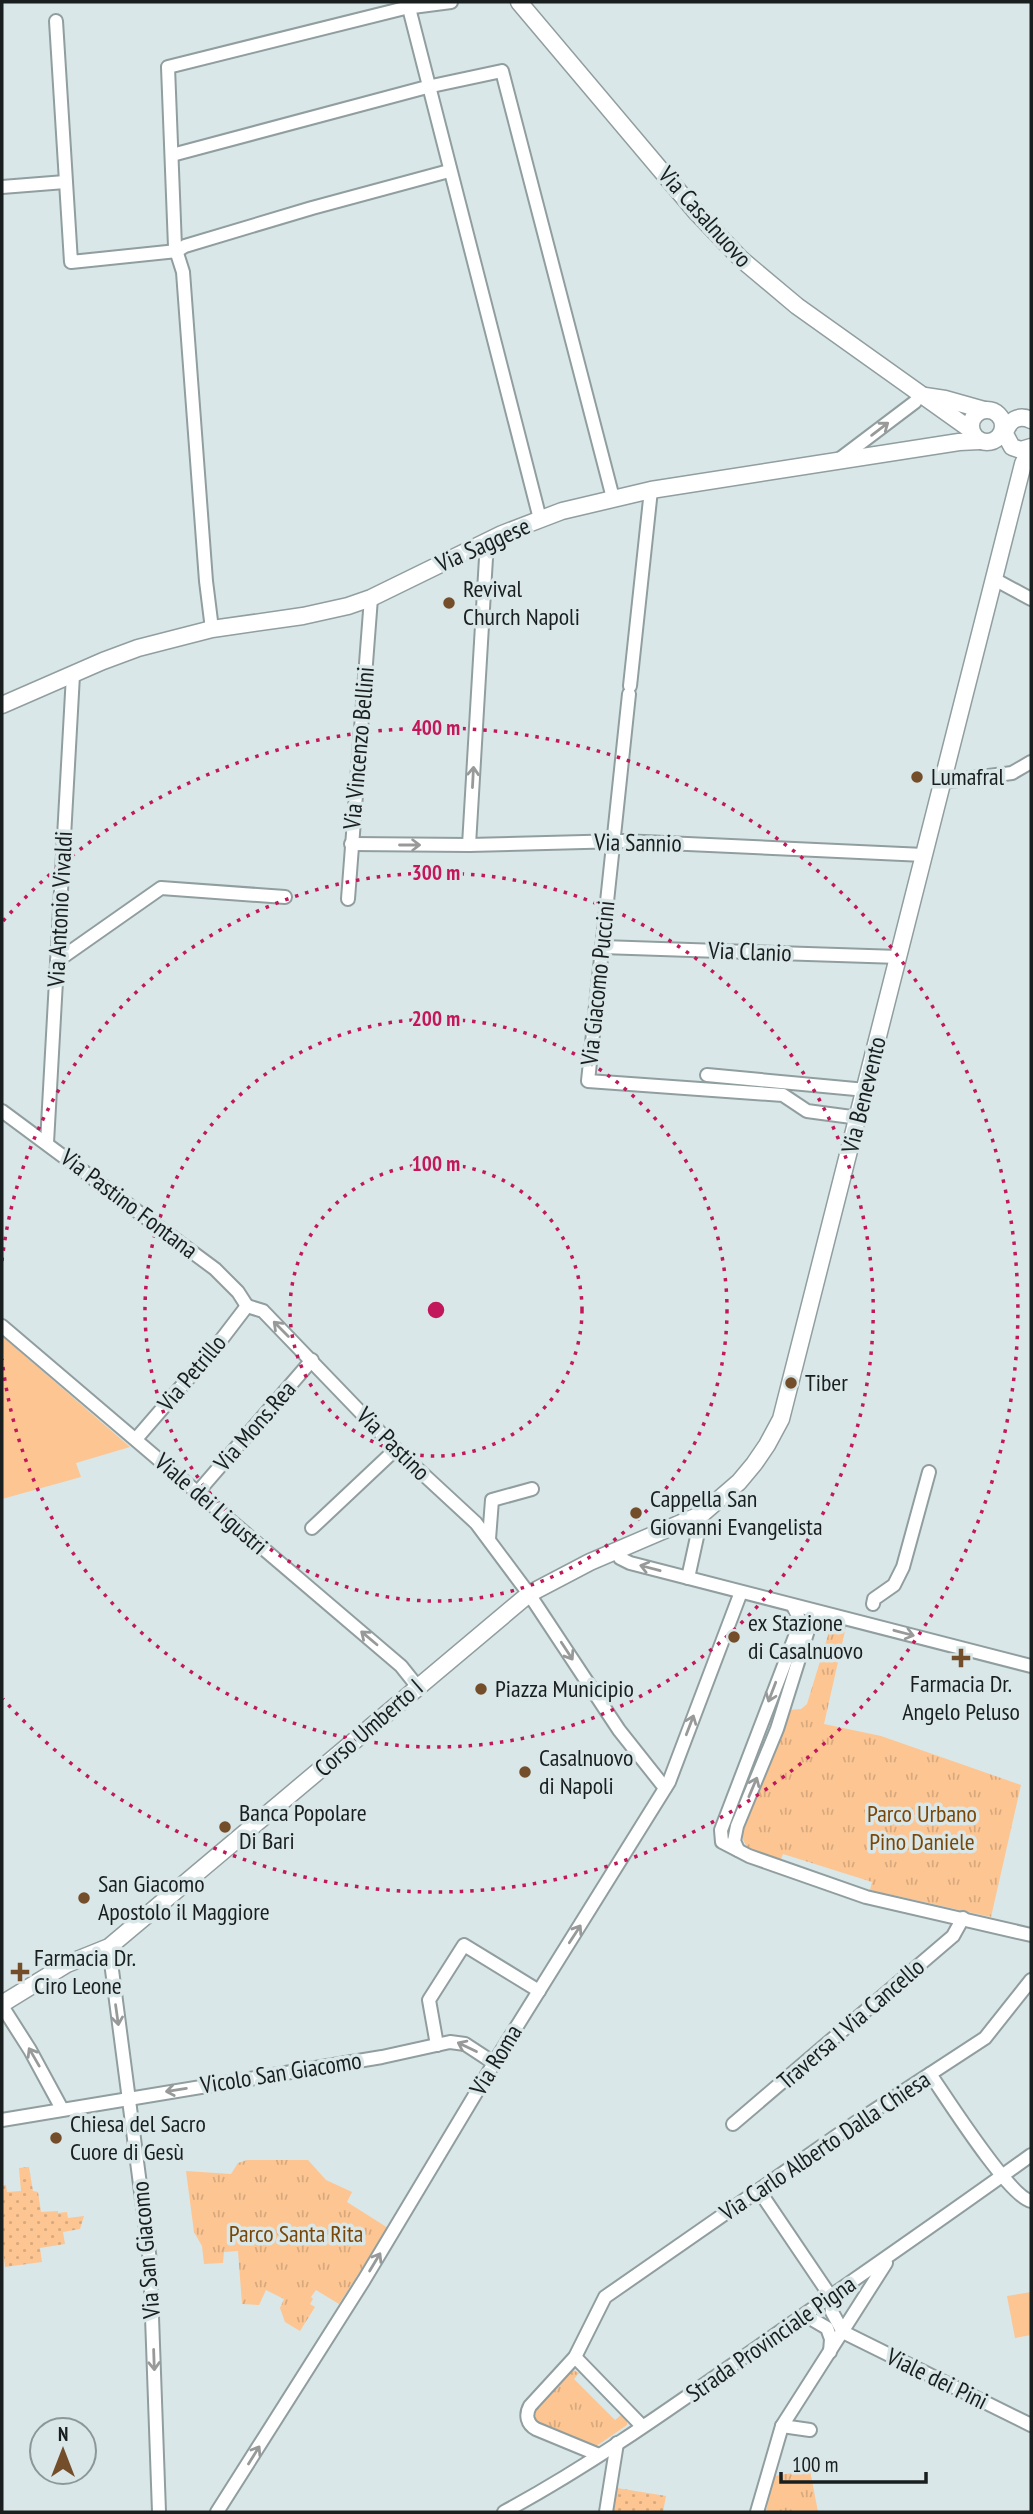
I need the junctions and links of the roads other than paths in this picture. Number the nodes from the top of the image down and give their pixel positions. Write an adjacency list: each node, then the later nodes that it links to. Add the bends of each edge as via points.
1 (451, 2): 3 (street)
2 (519, 2): 11 (main road, Via Casalnuovo, via 741,259 797,306)
3 (409, 8): 5 (street); 6 (street, via 167,67)
4 (55, 21): 8 (street)
5 (427, 87): 6 (street); 7 (street); 20 (street, via 502,71)
6 (172, 155): 10 (street)
7 (449, 171): 10 (street); 21 (street)
8 (65, 182): 9 (street); 10 (street, via 71,262)
9 (2, 187)
10 (177, 251): 26 (street, via 184,272)
11 (923, 395): 12 (main road, Via Casalnuovo); 13 (main road); 18 (street, one-way to 11)
12 (940, 409): 15 (main road, Via Casalnuovo); 16 (main road, via 946,428)
13 (989, 411): 14 (main road); 15 (main road, via 972,420); 15 (main road, via 1002,423 1002,432 996,439)
14 (1028, 414): 17 (main road, Via Benevento, via 1008,424 1005,434 1009,443)
15 (980, 438): 16 (main road, Via Saggese); 17 (main road)
16 (943, 446): 18 (main road, Via Saggese)
17 (1027, 448): 23 (main road, Via Benevento)
18 (837, 461): 19 (main road, Via Saggese)
19 (651, 490): 20 (main road, Via Saggese); 31 (street, Via Giacomo Puccini)
20 (612, 498): 21 (main road, Via Saggese)
21 (540, 519): 22 (main road, Via Saggese)
22 (487, 541): 24 (main road, Via Saggese); 33 (street, one-way to 22)
23 (994, 579): 25 (street); 30 (main road, Via Benevento)
24 (371, 598): 26 (main road, Via Saggese, via 303,616); 32 (street, Via Vincenzo Bellini)
25 (1031, 599)
26 (212, 629): 27 (main road, Via Saggese, via 138,648)
27 (73, 675): 28 (main road, Via Saggese); 39 (street, Via Antonio Vivaldi)
28 (2, 705)
29 (1031, 762): 30 (street, via 1012,773)
30 (942, 782): 34 (main road, Via Benevento)
31 (613, 842): 33 (street, Via Sannio); 34 (street, Via Sannio); 37 (street, Via Giacomo Puccini)
32 (351, 844): 33 (street, Via Sannio, one-way to 33); 36 (street, Via Vincenzo Bellini)
33 (468, 845)
34 (924, 855): 38 (main road, Via Benevento)
35 (285, 897): 39 (street, via 161,888)
36 (348, 899)
37 (602, 947): 38 (street, Via Clanio); 43 (street, Via Giacomo Puccini, via 588,1081 783,1095 807,1111)
38 (899, 957): 41 (main road, Via Benevento)
39 (57, 961): 44 (street, Via Antonio Vivaldi)
40 (707, 1076): 41 (street)
41 (866, 1090): 43 (main road, Via Benevento)
42 (2, 1111): 44 (street, Via Pastino Fontana)
43 (859, 1118): 53 (main road, Via Benevento, via 781,1419 754,1464)
44 (47, 1143): 45 (street, Via Pastino Fontana, via 215,1269)
45 (247, 1306): 47 (street, Via Pastino, one-way to 45, via 263,1311); 48 (street, Via Petrillo)
46 (2, 1326): 48 (street, Viale dei Ligustri)
47 (312, 1360): 49 (street, Via Pastino); 52 (street, Via Mons.Rea)
48 (136, 1439): 52 (street, Viale dei Ligustri)
49 (396, 1449): 54 (street); 55 (street, Via Pastino)
50 (929, 1472): 60 (street, via 903,1567 894,1585)
51 (532, 1489): 55 (street, via 492,1500)
52 (197, 1493): 64 (street, Viale dei Ligustri, one-way to 52, via 401,1666)
53 (702, 1514): 56 (main road, Via Benevento); 57 (street)
54 (312, 1528)
55 (489, 1539): 59 (street, Via Pastino)
56 (617, 1551): 57 (street, one-way to 56, via 630,1563); 59 (main road, Via Benevento)
57 (688, 1578): 58 (street)
58 (741, 1592): 61 (street); 65 (street, Via Roma, one-way to 58)
59 (529, 1594): 64 (main road, Corso Umberto I); 65 (street, Via Pastino, one-way to 65, via 619,1730)
60 (873, 1604)
61 (793, 1606): 62 (street); 66 (street, one-way to 66, via 799,1626 721,1830 722,1842)
62 (814, 1611): 63 (street, one-way to 63, via 868,1621); 66 (street, one-way to 62, via 734,1841 737,1825 779,1722)
63 (1031, 1666)
64 (417, 1686): 69 (main road, Corso Umberto I)
65 (665, 1788): 71 (street, Via Roma, one-way to 65)
66 (738, 1850): 67 (street, via 866,1897)
67 (963, 1918): 68 (street); 79 (street, Traversa I Via Cancello, via 953,1936)
68 (1031, 1935)
69 (109, 1947): 72 (main road, Corso Umberto I, via 67,1964); 76 (street, Via San Giacomo, one-way to 76)
70 (1031, 1980): 75 (street, Via Carlo Alberto Dalla Chiesa, via 985,2038)
71 (538, 1991): 73 (street, via 464,1945 429,2000); 74 (street, Via Roma)
72 (2, 2005): 77 (street, one-way to 72)
73 (437, 2045): 74 (street, Vicolo San Giacomo, one-way to 73, via 458,2042); 76 (street, Vicolo San Giacomo, one-way to 76)
74 (494, 2063): 99 (street, Via Roma, one-way to 74)
75 (930, 2074): 81 (street); 82 (street, Via Carlo Alberto Dalla Chiesa)
76 (129, 2098): 77 (street, Vicolo San Giacomo); 98 (street, Via San Giacomo, one-way to 98, via 150,2261)
77 (62, 2109): 78 (street, Vicolo San Giacomo)
78 (2, 2120)
79 (733, 2124)
80 (1031, 2155): 81 (street, Strada Provinciale Pigna)
81 (1002, 2176): 83 (street); 84 (street, Strada Provinciale Pigna)
82 (760, 2192): 86 (street); 91 (street, Via Carlo Alberto Dalla Chiesa, via 605,2297)
83 (1031, 2201)
84 (891, 2256): 85 (street, Strada Provinciale Pigna); 87 (street)
85 (850, 2284): 86 (street, Strada Provinciale Pigna); 87 (street, via 862,2290)
86 (831, 2297): 88 (street, Strada Provinciale Pigna); 89 (street, via 832,2312)
87 (863, 2299): 89 (street)
88 (799, 2318): 90 (street, via 810,2318 827,2328); 93 (street, Strada Provinciale Pigna)
89 (843, 2332): 90 (street); 92 (street, Viale dei Pini)
90 (830, 2352): 94 (street)
91 (575, 2357): 93 (street); 97 (street, via 530,2406 527,2419 536,2429)
92 (1031, 2425)
93 (642, 2426): 96 (street, Strada Provinciale Pigna)
94 (782, 2426): 95 (street); 102 (street)
95 (810, 2430)
96 (617, 2444): 97 (street, Strada Provinciale Pigna); 101 (street)
97 (599, 2455): 100 (street, Strada Provinciale Pigna)
98 (159, 2512)
99 (217, 2512)
100 (505, 2512)
101 (606, 2512)
102 (757, 2512)

